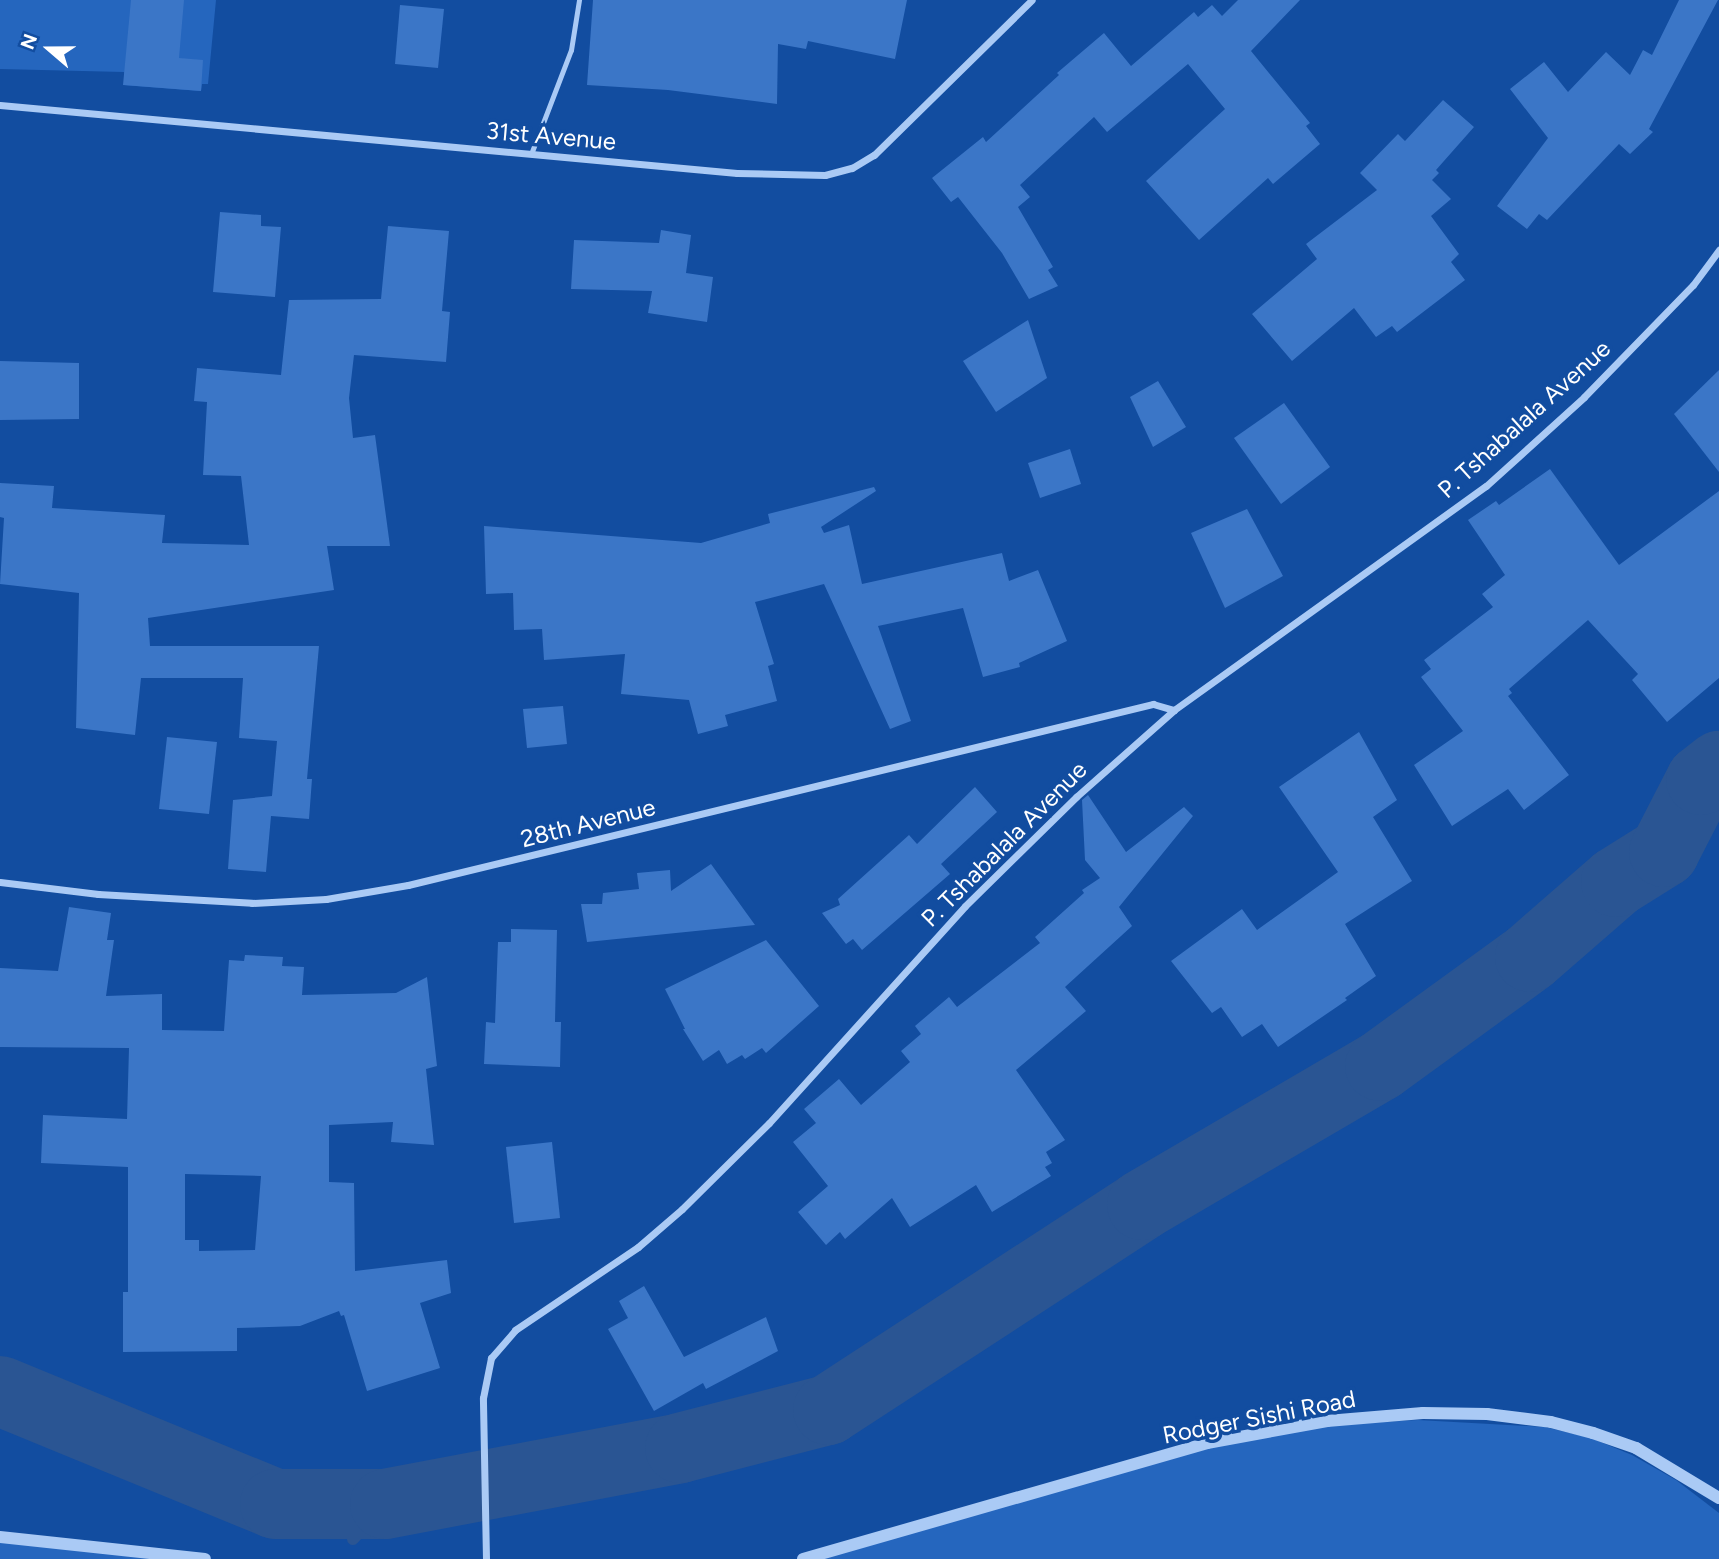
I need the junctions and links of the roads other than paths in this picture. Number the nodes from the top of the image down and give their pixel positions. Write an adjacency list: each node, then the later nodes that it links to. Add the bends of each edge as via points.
1 (579, 0): 4 (lane, via 558,90)
2 (1032, 0): 4 (street, 31st Avenue, via 874,155 852,168 825,175 737,173)
3 (0, 105): 4 (street, 31st Avenue)
4 (531, 154)
5 (1719, 250): 6 (street, P. Tshabalala Avenue, via 1693,285 1584,397 1486,486)
6 (1174, 710): 7 (street, 28th Avenue, via 1153,704 408,886 326,899 252,904); 11 (street, P. Tshabalala Avenue, via 964,906 769,1123 682,1209 638,1247 515,1331 491,1359 483,1398)
7 (0, 882)
8 (1719, 1498): 12 (street, Rodger Sishi Road, via 1636,1448 1593,1433 1487,1414 1423,1413 1326,1421 1207,1443)
9 (0, 1537): 10 (street)
10 (205, 1559)
11 (486, 1559)
12 (803, 1559)

